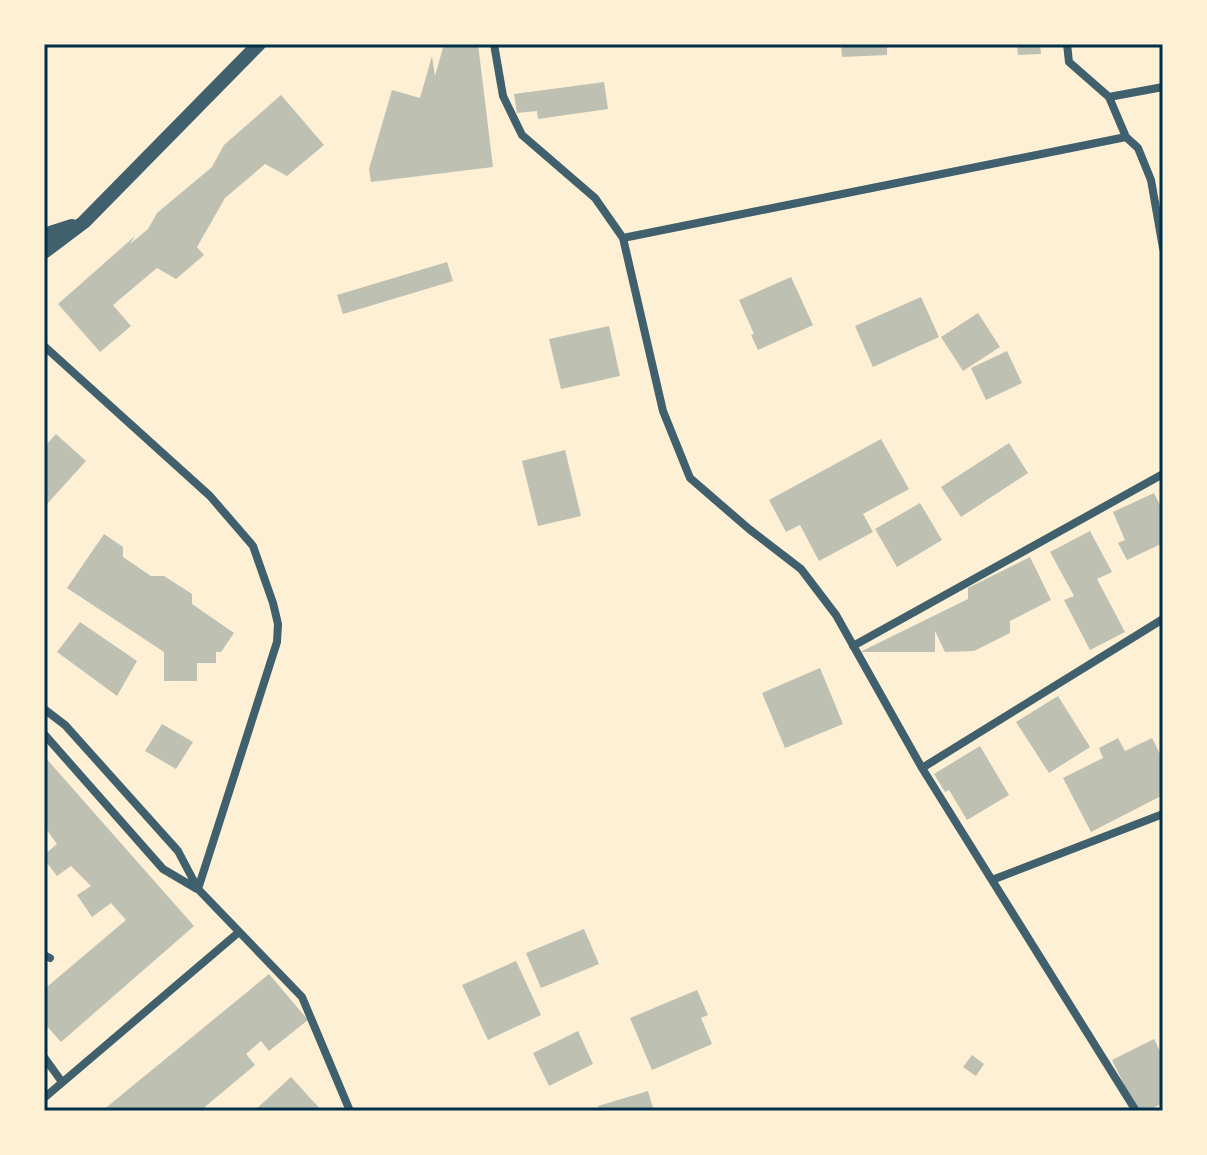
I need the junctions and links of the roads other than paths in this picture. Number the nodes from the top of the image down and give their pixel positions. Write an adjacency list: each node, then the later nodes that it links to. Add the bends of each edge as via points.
1 (259, 44): 7 (street)
2 (494, 44): 9 (street, via 503,96 522,135 595,198)
3 (1067, 44): 5 (street, via 1069,62)
4 (1163, 87): 5 (street)
5 (1109, 97): 6 (street)
6 (1126, 137): 9 (street); 10 (street, via 1138,148 1151,180)
7 (84, 222): 8 (street); 11 (street)
8 (44, 235)
9 (623, 238): 15 (street, via 663,411 690,478 801,569)
10 (1163, 248)
11 (44, 252)
12 (44, 346): 21 (street, via 218,506 253,546 273,603 277,642)
13 (1163, 474): 15 (street)
14 (1163, 619): 18 (street)
15 (853, 646): 18 (street)
16 (44, 709): 21 (street, via 65,725 178,851)
17 (44, 734): 21 (street, via 163,869)
18 (922, 768): 20 (street)
19 (1163, 814): 20 (street)
20 (992, 880): 27 (street)
21 (198, 889): 22 (street)
22 (239, 932): 24 (street); 26 (street, via 302,997)
23 (44, 1057): 24 (street)
24 (62, 1082): 25 (street)
25 (44, 1098)
26 (350, 1111)
27 (1136, 1111)

